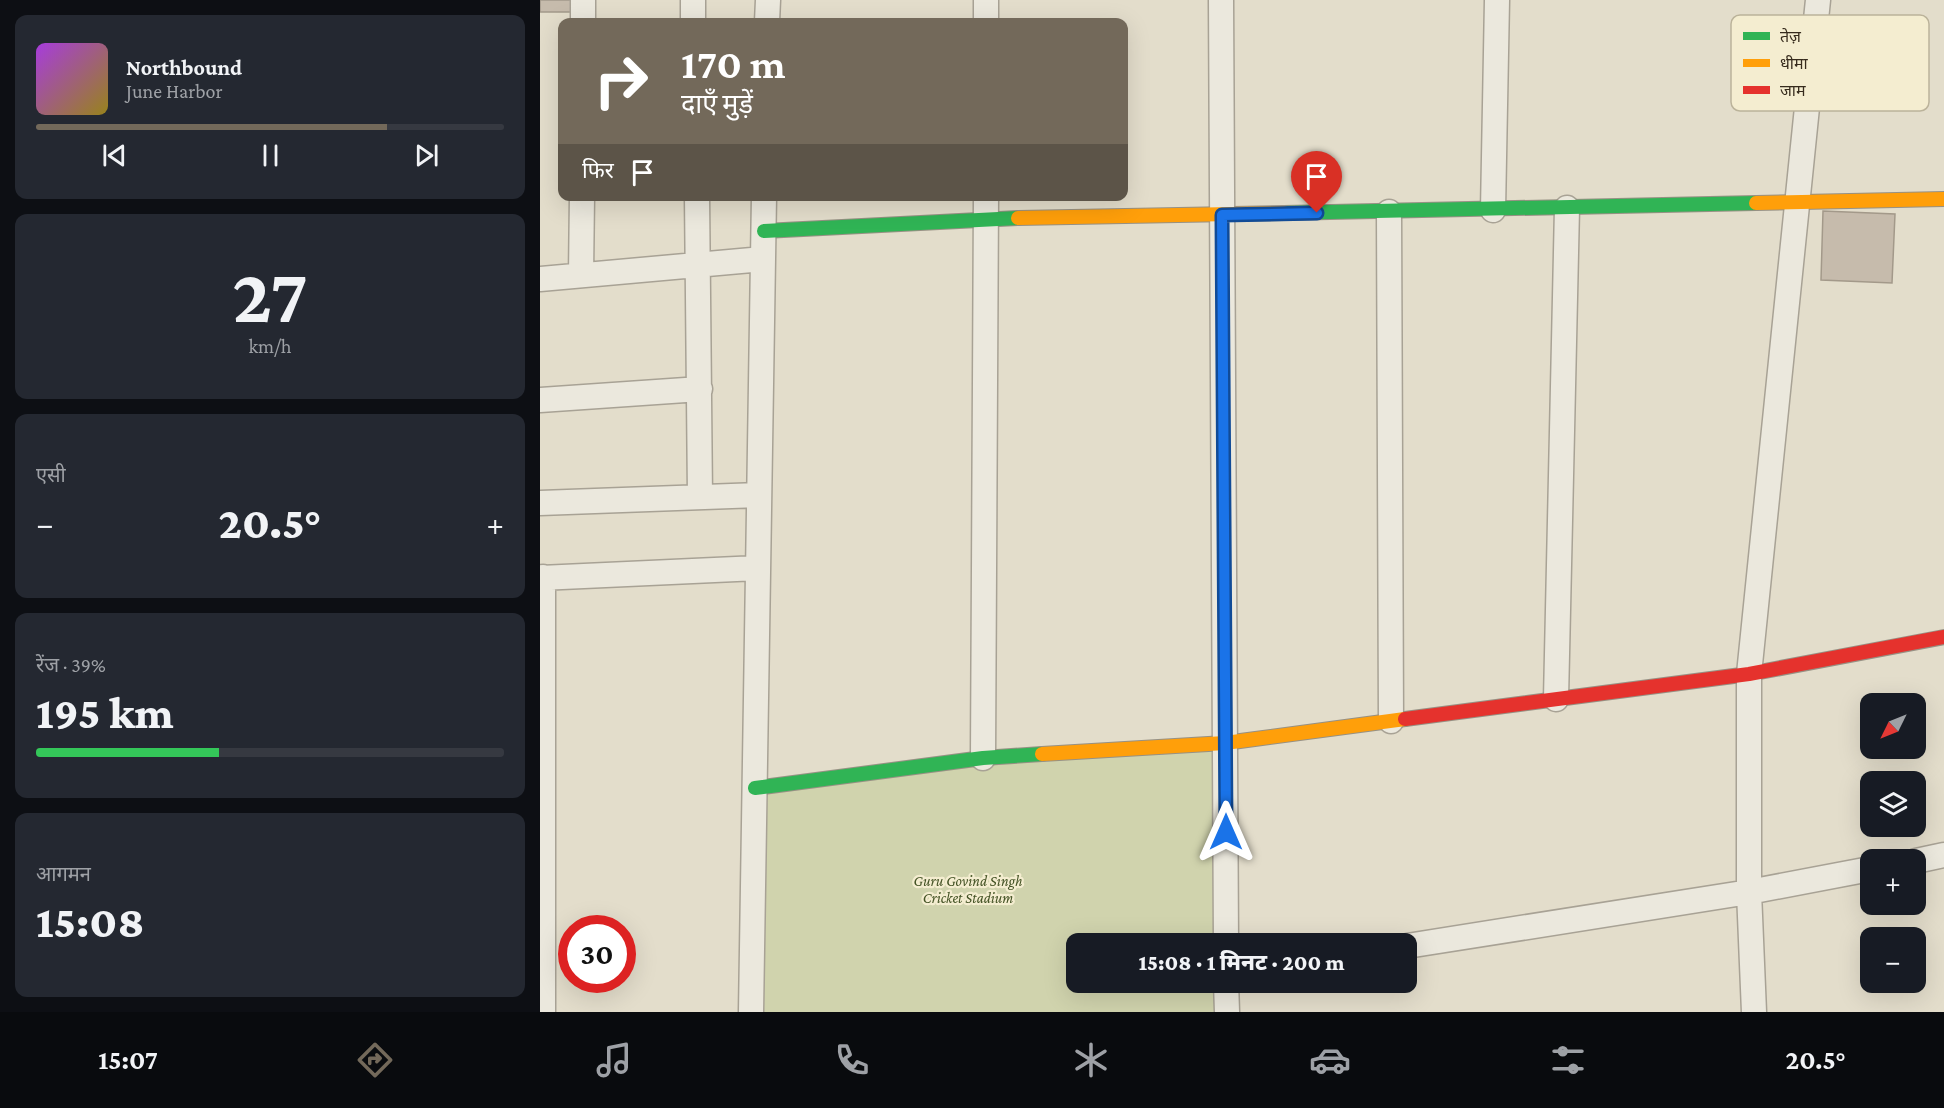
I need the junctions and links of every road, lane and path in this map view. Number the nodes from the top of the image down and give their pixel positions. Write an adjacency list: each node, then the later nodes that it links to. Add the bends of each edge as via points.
1 (583, 0): 9 (street)
2 (693, 0): 10 (street)
3 (768, 0): 11 (street)
4 (986, 0): 12 (street)
5 (1221, 0): 23 (street)
6 (1497, 0): 21 (street)
7 (1818, 0): 8 (street)
8 (1816, 15)
9 (582, 18)
10 (693, 18)
11 (767, 18)
12 (986, 18)
13 (1807, 111): 15 (street)
14 (1944, 199): 15 (street)
15 (1798, 200): 20 (street); 37 (street)
16 (582, 201): 27 (street)
17 (697, 201): 26 (street)
18 (764, 201): 24 (street)
19 (986, 208): 23 (street); 24 (street); 41 (street)
20 (1567, 208): 21 (street); 38 (street)
21 (1493, 210): 22 (street)
22 (1389, 212): 23 (street); 39 (street)
23 (1222, 215): 40 (street)
24 (764, 231): 25 (street)
25 (763, 259): 26 (street); 31 (street)
26 (699, 264): 27 (street); 29 (street)
27 (581, 275): 28 (street)
28 (540, 279)
29 (700, 389): 30 (street); 32 (street)
30 (540, 400)
31 (759, 495): 32 (street); 34 (street)
32 (700, 497): 33 (street)
33 (540, 503)
34 (758, 568): 35 (street); 42 (street)
35 (541, 577): 43 (street)
36 (1944, 638): 37 (street)
37 (1749, 674): 38 (street); 47 (street)
38 (1556, 699): 39 (street)
39 (1391, 721): 40 (street)
40 (1225, 743): 41 (street); 48 (street)
41 (983, 758): 42 (street)
42 (755, 788): 52 (street)
43 (542, 821): 51 (street)
44 (1944, 855): 45 (street)
45 (1926, 859)
46 (1860, 871): 47 (street)
47 (1749, 892): 49 (street); 54 (street)
48 (1226, 933)
49 (1417, 944)
50 (1226, 993): 53 (street)
51 (543, 1012)
52 (751, 1012)
53 (1227, 1012)
54 (1754, 1012)

